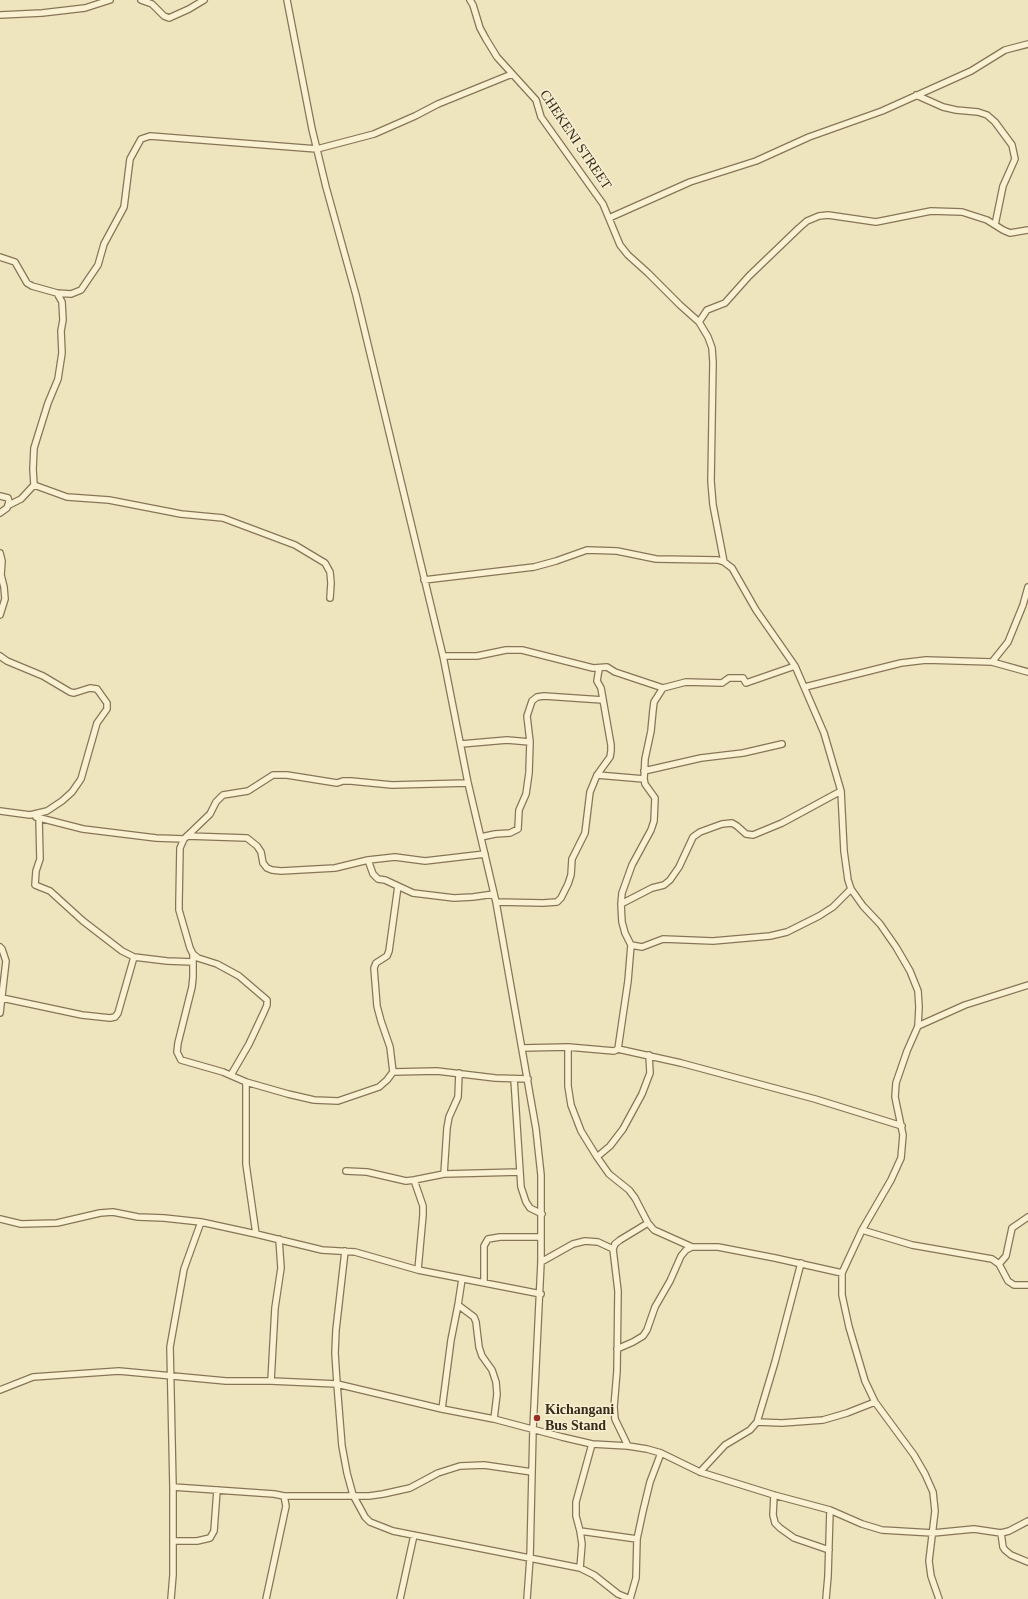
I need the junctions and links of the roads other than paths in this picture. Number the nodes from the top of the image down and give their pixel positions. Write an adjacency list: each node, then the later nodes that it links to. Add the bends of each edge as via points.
1 (110, 0): 6 (street, via 85,8)
2 (141, 0): 3 (street, via 152,4 169,18 189,10)
3 (204, 0)
4 (287, 0): 10 (street)
5 (470, 0): 8 (street, CHEKENI STREET, via 486,39)
6 (0, 15)
7 (1028, 44): 9 (street, via 1005,50 971,71)
8 (512, 74): 10 (street, via 374,134); 11 (street, CHEKENI STREET, via 536,100 541,117 603,204)
9 (916, 94): 11 (street, via 882,111 809,137 756,161 690,182); 12 (street, via 943,107 986,115 995,122 1012,145 1015,159 1003,186)
10 (317, 149): 15 (street, via 150,136 141,139 130,159 124,207 104,244 98,265 81,290 71,294); 23 (street, via 356,295)
11 (609, 218): 16 (street, CHEKENI STREET, via 620,245 628,255)
12 (995, 225): 13 (street, via 1010,233); 16 (street, via 962,212 931,211 876,222 819,216 799,228 725,303 707,310)
13 (1028, 230)
14 (0, 257): 15 (street, via 15,262 27,283)
15 (57, 293): 17 (street, via 62,302 62,353 58,379 34,448)
16 (699, 322): 22 (street, CHEKENI STREET, via 712,348 711,481)
17 (34, 485): 19 (street, via 21,499); 25 (street, via 67,497 109,500 181,514 223,518 295,545 325,563 330,572)
18 (0, 496): 19 (street, via 8,498)
19 (9, 505): 20 (street)
20 (0, 513)
21 (0, 553): 26 (street, via 5,598)
22 (724, 562): 23 (street, via 586,550 534,567); 30 (street, via 734,572 756,610)
23 (424, 580): 28 (street)
24 (1028, 586): 29 (street, via 1008,642)
25 (330, 598)
26 (0, 615)
27 (0, 656): 45 (street, via 70,692 98,689 107,703 107,709 97,723 81,779 62,801 47,811)
28 (443, 656): 31 (street, via 477,656 506,650 522,650); 37 (street)
29 (992, 662): 32 (street); 33 (street, via 926,660 901,663)
30 (795, 666): 33 (street); 34 (street, via 746,683 742,678 729,678 722,683 686,682)
31 (599, 668): 34 (street, via 607,668); 35 (street, via 597,681)
32 (1028, 672)
33 (805, 687): 43 (street, via 824,733)
34 (663, 688): 39 (street, via 652,710)
35 (603, 700): 36 (street, via 537,697 532,701 527,716); 40 (street, via 611,751 610,757)
36 (530, 742): 37 (street, via 488,741); 48 (street, via 527,786 519,810 518,829 510,833)
37 (461, 744): 42 (street)
38 (782, 744): 39 (street)
39 (644, 771): 41 (street)
40 (597, 776): 41 (street); 54 (street, via 589,798 585,833 572,859 571,874 561,898 556,902 544,903)
41 (644, 779): 55 (street, via 655,798 654,820 632,865 622,893)
42 (468, 783): 47 (street, via 392,785 351,781 337,783 287,775 273,776 248,790 223,795 210,814); 48 (street)
43 (841, 791): 52 (street, via 844,851); 55 (street, via 782,823 753,835 746,834 732,823 700,832 693,837 670,880)
44 (0, 811): 45 (street)
45 (30, 815): 46 (street)
46 (39, 818): 47 (street, via 83,828 156,838); 59 (street, via 40,859 35,885 50,891 83,921 122,951)
47 (186, 837): 50 (street, via 247,838 257,846 263,863 272,870 335,868); 58 (street, via 180,848 179,906)
48 (481, 837): 49 (street)
49 (485, 854): 50 (street, via 425,861 395,857); 53 (street)
50 (368, 860): 51 (street, via 373,874 378,879)
51 (398, 886): 53 (street, via 413,893 430,896 473,898); 69 (street, via 388,951 374,968 377,1006 390,1047)
52 (851, 889): 56 (street, via 833,907 787,932 713,941 663,939 642,947); 64 (street, via 887,933 910,971 918,992)
53 (494, 894): 54 (street)
54 (496, 902): 66 (street)
55 (621, 904): 56 (street, via 622,922)
56 (631, 945): 67 (street)
57 (0, 947): 62 (street, via 6,960)
58 (193, 954): 60 (street); 71 (street, via 239,976 267,1000 264,1012)
59 (134, 957): 60 (street); 62 (street, via 115,1017 82,1015)
60 (193, 962): 71 (street, via 192,987 178,1043 179,1057 185,1062)
61 (1028, 986): 64 (street, via 965,1005)
62 (2, 998): 63 (street)
63 (0, 1013)
64 (918, 1026): 75 (street, via 896,1083 895,1097)
65 (568, 1047): 66 (street); 67 (street, via 614,1051); 76 (street, via 568,1086 571,1105 581,1131)
66 (522, 1048): 73 (street)
67 (618, 1049): 68 (street)
68 (649, 1055): 75 (street, via 816,1099); 76 (street, via 650,1073 642,1094 623,1129 610,1146)
69 (393, 1072): 70 (street); 74 (street, via 379,1087 338,1101 314,1100)
70 (460, 1073): 72 (street); 79 (street, via 458,1097 447,1128)
71 (232, 1075): 74 (street)
72 (514, 1079): 73 (street); 78 (street)
73 (528, 1079): 81 (street, via 541,1175)
74 (246, 1082): 87 (street, via 246,1164)
75 (902, 1126): 86 (street, via 901,1158)
76 (597, 1157): 85 (street, via 609,1174 629,1190)
77 (346, 1170): 80 (street)
78 (520, 1172): 79 (street); 81 (street, via 526,1202 530,1208)
79 (444, 1174): 80 (street)
80 (414, 1180): 96 (street, via 423,1206)
81 (542, 1214): 88 (street)
82 (1028, 1216): 95 (street, via 1012,1228 1006,1256)
83 (1, 1219): 84 (street, via 21,1224 57,1223 112,1212 138,1217)
84 (201, 1222): 87 (street); 104 (street, via 184,1270 172,1336)
85 (648, 1222): 90 (street, via 654,1230); 91 (street, via 620,1240)
86 (862, 1230): 95 (street, via 912,1245 985,1257); 97 (street)
87 (256, 1234): 89 (street)
88 (541, 1237): 93 (street); 99 (street, via 488,1239 484,1246)
89 (279, 1240): 92 (street, via 322,1250); 105 (street, via 282,1268 275,1308)
90 (692, 1246): 94 (street, via 718,1247); 103 (street, via 681,1256 643,1336)
91 (613, 1249): 93 (street, via 598,1242 586,1241 573,1244); 103 (street, via 618,1291)
92 (345, 1251): 96 (street); 106 (street, via 336,1330)
93 (541, 1262): 101 (street)
94 (801, 1263): 97 (street); 111 (street)
95 (999, 1264): 100 (street, via 1008,1281 1014,1285)
96 (418, 1270): 98 (street)
97 (842, 1273): 108 (street, via 842,1295 849,1327 865,1381)
98 (462, 1279): 99 (street); 102 (street)
99 (484, 1282): 101 (street)
100 (1028, 1285)
101 (541, 1294): 112 (street)
102 (458, 1305): 109 (street); 110 (street, via 474,1317 482,1356 492,1370 496,1382)
103 (617, 1349): 114 (street, via 614,1412)
104 (171, 1375): 105 (street, via 226,1381); 107 (street, via 119,1371 46,1375 24,1380); 118 (street)
105 (271, 1381): 106 (street)
106 (337, 1384): 109 (street); 120 (street, via 342,1446)
107 (0, 1390)
108 (876, 1402): 111 (street, via 824,1420); 127 (street, via 926,1474 933,1492)
109 (442, 1409): 110 (street)
110 (494, 1418): 112 (street)
111 (757, 1422): 117 (street, via 750,1430 725,1445)
112 (533, 1429): 113 (street); 116 (street)
113 (592, 1444): 114 (street); 125 (street, via 576,1502)
114 (628, 1446): 115 (street)
115 (661, 1453): 117 (street); 129 (street, via 650,1482)
116 (532, 1472): 120 (street, via 484,1465 460,1466 396,1492 369,1496); 132 (street)
117 (700, 1472): 121 (street)
118 (173, 1487): 119 (street); 130 (street)
119 (217, 1490): 122 (street); 130 (street, via 214,1531 210,1538)
120 (353, 1495): 122 (street); 128 (street, via 370,1522)
121 (774, 1495): 123 (street); 131 (street, via 773,1515 775,1523 780,1528 794,1538)
122 (284, 1496): 137 (street, via 286,1506)
123 (830, 1510): 127 (street, via 882,1530); 131 (street)
124 (1028, 1520): 126 (street, via 1009,1531)
125 (580, 1531): 129 (street); 134 (street)
126 (1000, 1532): 127 (street, via 974,1529); 133 (street, via 1005,1550)
127 (933, 1533): 142 (street, via 929,1561)
128 (414, 1535): 132 (street); 138 (street)
129 (638, 1539): 140 (street, via 636,1578)
130 (173, 1541): 136 (street)
131 (829, 1550): 141 (street)
132 (530, 1558): 134 (street); 139 (street)
133 (1028, 1562)
134 (580, 1568): 135 (street, via 594,1575)
135 (619, 1597): 140 (street)
136 (171, 1599)
137 (266, 1599)
138 (400, 1599)
139 (527, 1599)
140 (630, 1599)
141 (826, 1599)
142 (939, 1599)

